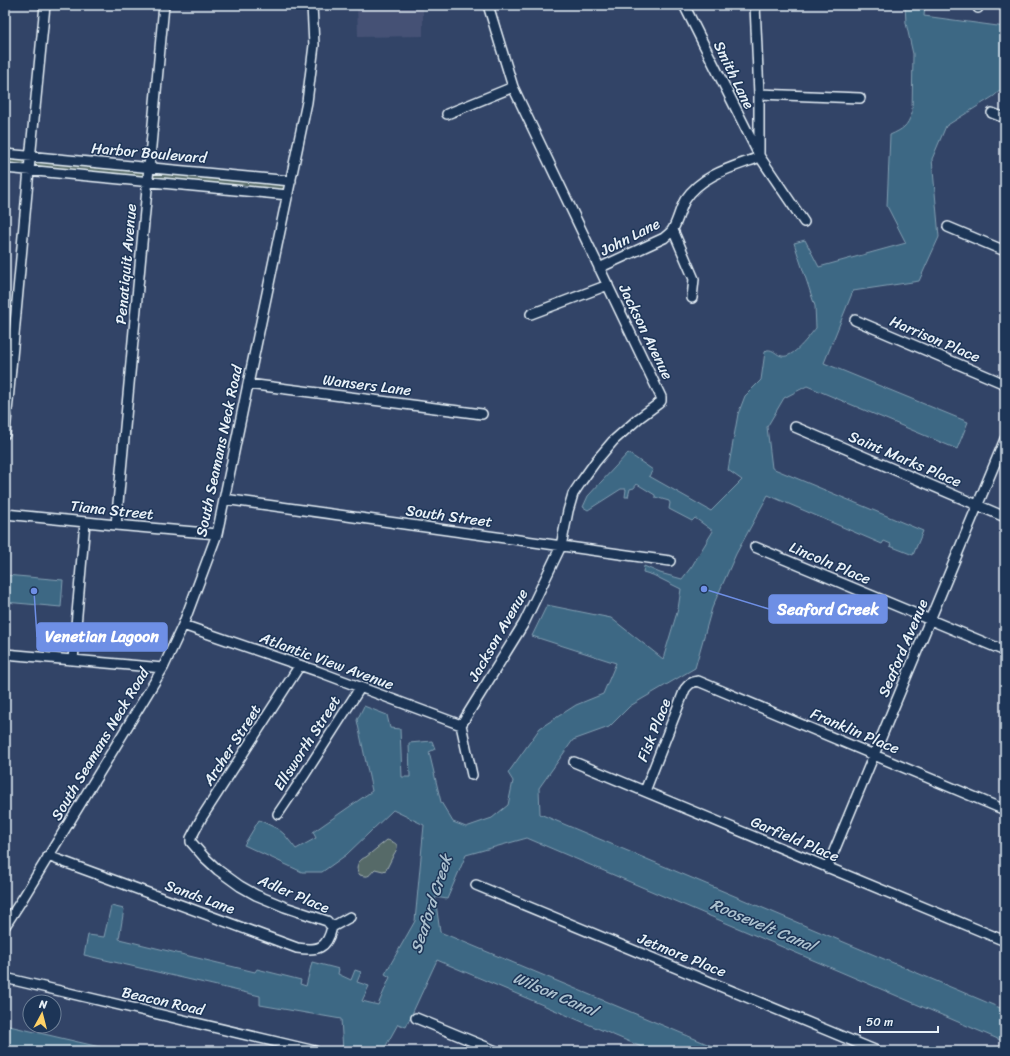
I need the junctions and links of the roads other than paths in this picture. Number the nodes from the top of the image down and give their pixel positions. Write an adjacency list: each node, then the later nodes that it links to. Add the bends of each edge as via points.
1 (45, 5): 14 (street)
2 (164, 5): 16 (street, Penatiquit Avenue)
3 (312, 5): 20 (street, South Seamans Neck Road, via 314,45 307,102)
4 (488, 5): 7 (street, Jackson Avenue)
5 (684, 5): 15 (street, Smith Lane)
6 (755, 5): 8 (street)
7 (513, 87): 11 (street); 26 (street, Jackson Avenue)
8 (759, 94): 9 (street); 15 (street)
9 (860, 98)
10 (992, 113): 12 (street)
11 (447, 114)
12 (1005, 118)
13 (5, 154): 14 (street, Harbor Boulevard)
14 (30, 156): 16 (street, Harbor Boulevard); 18 (street)
15 (760, 157): 22 (street, Smith Lane); 24 (street, John Lane, via 721,171 701,183 684,202)
16 (149, 167): 19 (street, Penatiquit Avenue); 20 (street, Harbor Boulevard)
17 (5, 168): 18 (street, Harbor Boulevard)
18 (29, 170): 19 (street, Harbor Boulevard); 35 (street)
19 (148, 181): 21 (street, Harbor Boulevard); 42 (street, Penatiquit Avenue)
20 (291, 181): 21 (street, South Seamans Neck Road)
21 (288, 195): 31 (street, South Seamans Neck Road)
22 (804, 222)
23 (948, 227): 25 (street)
24 (673, 230): 26 (street, John Lane, via 664,238); 28 (street, John Lane, via 694,279)
25 (1005, 251)
26 (599, 268): 27 (street, Jackson Avenue)
27 (608, 285): 29 (street); 44 (street, Jackson Avenue, via 657,387 661,401 613,441 581,482 573,494)
28 (692, 298)
29 (531, 314)
30 (855, 320): 32 (street, Harrison Place)
31 (248, 384): 33 (street, Wansers Lane); 37 (street, South Seamans Neck Road)
32 (1005, 384)
33 (482, 414)
34 (795, 427): 38 (street, Saint Marks Place)
35 (5, 434)
36 (1005, 440): 38 (street, Seaford Avenue)
37 (224, 499): 43 (street, South Seamans Neck Road); 44 (street, South Street)
38 (978, 505): 40 (street, Saint Marks Place); 47 (street, Seaford Avenue)
39 (5, 514): 41 (street, Tiana Street)
40 (1005, 517)
41 (85, 522): 42 (street, Tiana Street); 51 (street)
42 (116, 525): 43 (street, Tiana Street)
43 (217, 534): 48 (street, South Seamans Neck Road)
44 (561, 546): 46 (street, South Street); 56 (street, Jackson Avenue, via 524,623)
45 (755, 547): 47 (street, Lincoln Place)
46 (670, 561)
47 (930, 619): 49 (street, Lincoln Place); 57 (street, Seaford Avenue)
48 (183, 625): 52 (street, Atlantic View Avenue); 53 (street, South Seamans Neck Road)
49 (1005, 651)
50 (5, 654): 51 (street)
51 (73, 660): 53 (street)
52 (300, 665): 55 (street, Atlantic View Avenue); 63 (street, Archer Street, via 202,817)
53 (163, 668): 64 (street, South Seamans Neck Road)
54 (692, 682): 57 (street, Franklin Place, via 698,681); 60 (street, Fisk Place, via 686,689)
55 (360, 688): 56 (street, Atlantic View Avenue); 62 (street, Ellsworth Street)
56 (460, 725): 59 (street)
57 (874, 754): 61 (street, Franklin Place); 65 (street, Seaford Avenue)
58 (574, 762): 60 (street, Garfield Place)
59 (472, 775)
60 (645, 791): 65 (street, Garfield Place)
61 (1005, 810)
62 (278, 814)
63 (191, 842): 69 (street, Adler Place, via 218,870 240,886 285,908 327,921)
64 (48, 856): 68 (street, South Seamans Neck Road); 69 (street, Sands Lane, via 297,948 317,949 327,941)
65 (827, 868): 70 (street, Garfield Place)
66 (476, 885): 75 (street, Jetmore Place)
67 (350, 917): 69 (street)
68 (5, 926)
69 (332, 927)
70 (1005, 941)
71 (5, 978): 73 (street, Beacon Road)
72 (416, 1018): 74 (street)
73 (315, 1051)
74 (496, 1051)
75 (877, 1051)

